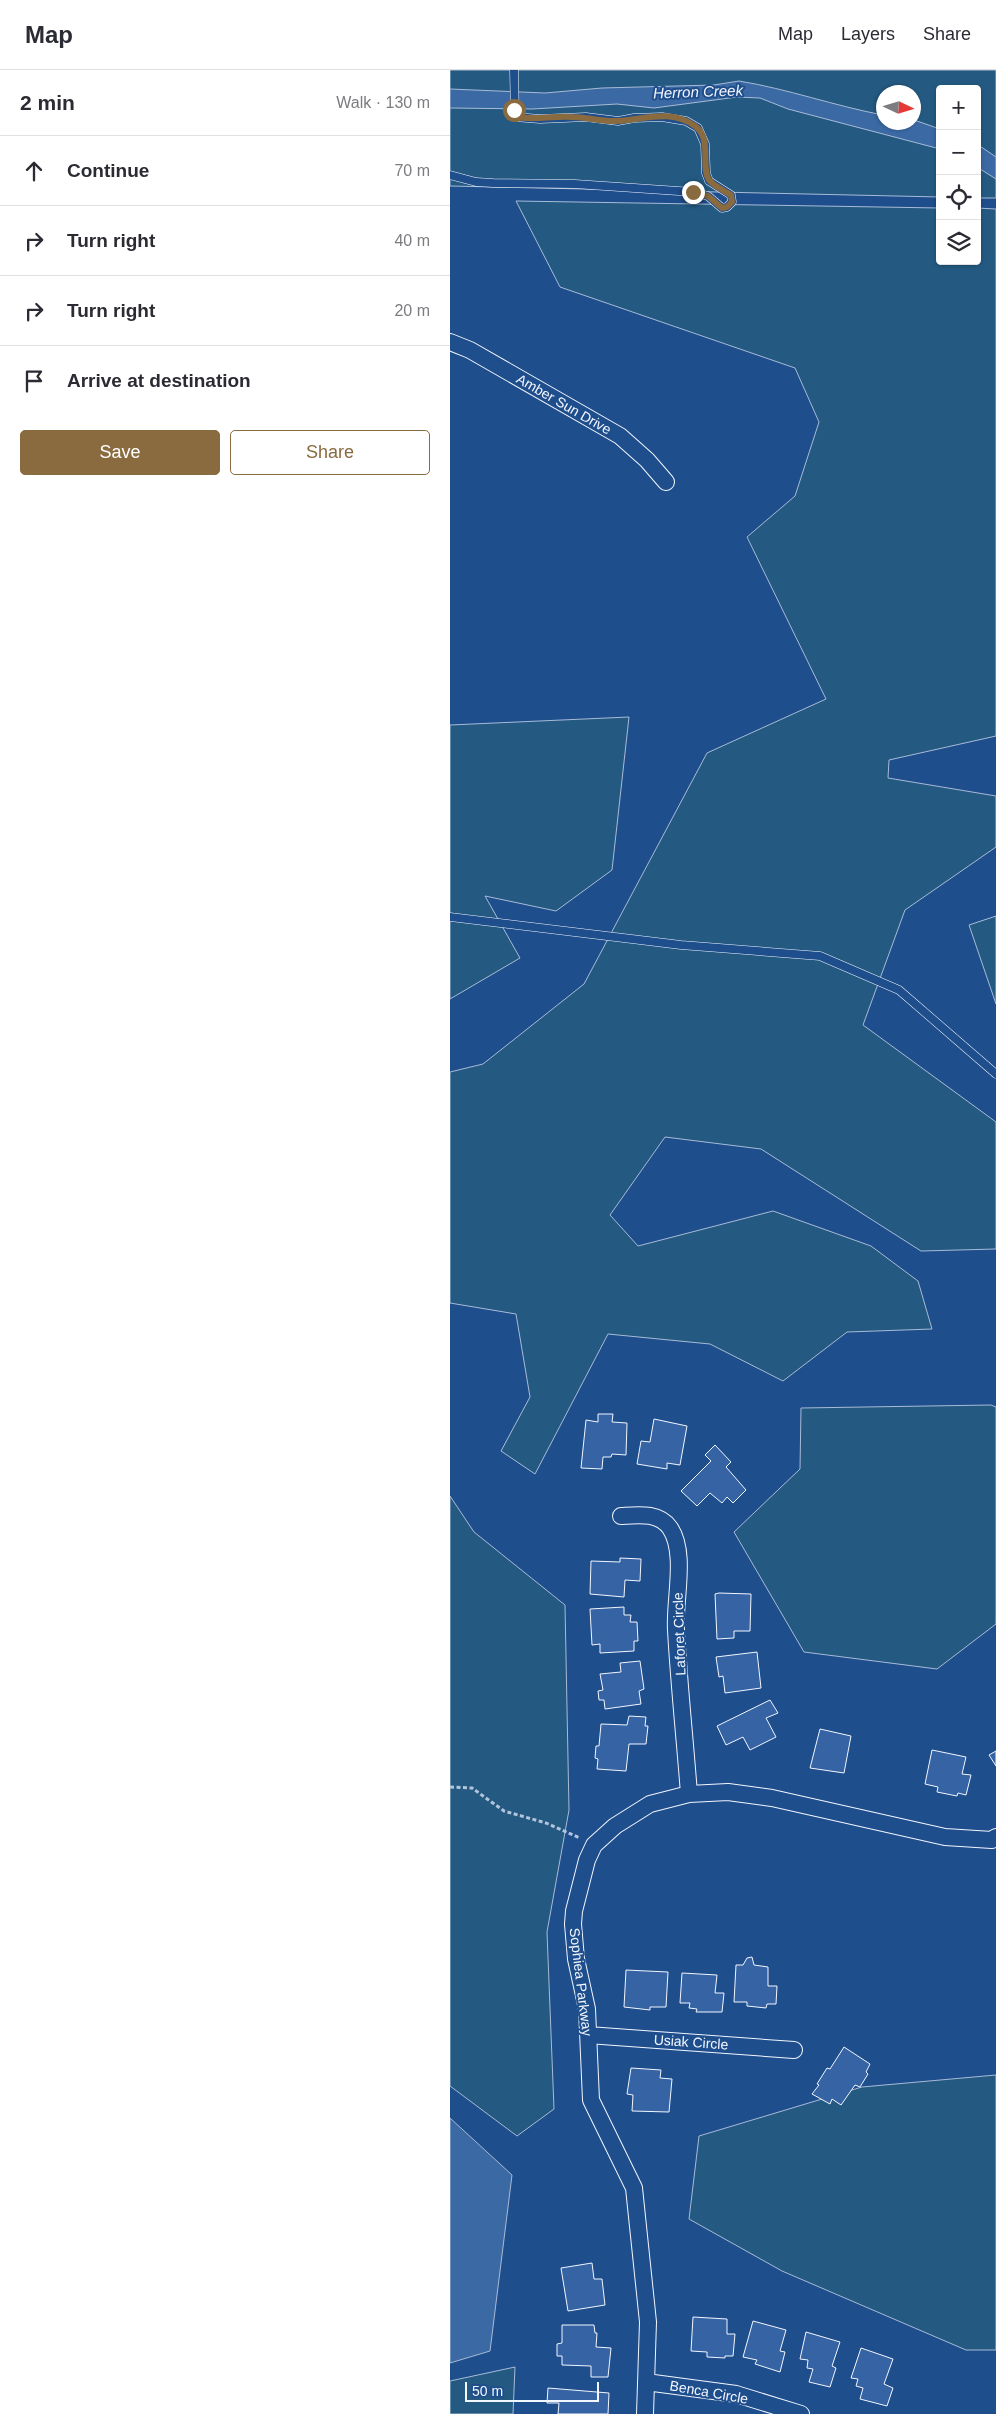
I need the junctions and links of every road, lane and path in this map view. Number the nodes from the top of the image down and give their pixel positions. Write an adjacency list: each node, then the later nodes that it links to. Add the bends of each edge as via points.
1 (514, 70): 2 (lane, via 515,117 618,121 649,116 677,118 698,128 705,144 709,180 731,195 732,202 722,208 708,196 693,192 575,184 476,182)
2 (450, 175)
3 (450, 342): 4 (street, Amber Sun Drive, via 470,350 620,436)
4 (666, 482)
5 (450, 917): 6 (lane, via 681,945 820,956 899,990)
6 (996, 1074)
7 (621, 1516): 9 (street, Laforet Circle, via 648,1515 661,1519 677,1543 676,1631)
8 (450, 1787): 11 (path, via 472,1788 504,1811 546,1823)
9 (689, 1794): 10 (street, Sophiea Parkway, via 728,1792 772,1798 946,1837); 11 (street, Sophiea Parkway, via 650,1804 615,1826)
10 (996, 1838)
11 (594, 1845): 12 (street, Sophiea Parkway, via 586,1860 573,1924)
12 (588, 2035): 13 (street, Usiak Circle); 14 (street, Sophiea Parkway, via 590,2100 634,2188 648,2322)
13 (794, 2050)
14 (646, 2382): 15 (street, Sophiea Parkway); 16 (street, Benca Circle, via 736,2394)
15 (645, 2414)
16 (800, 2414)

